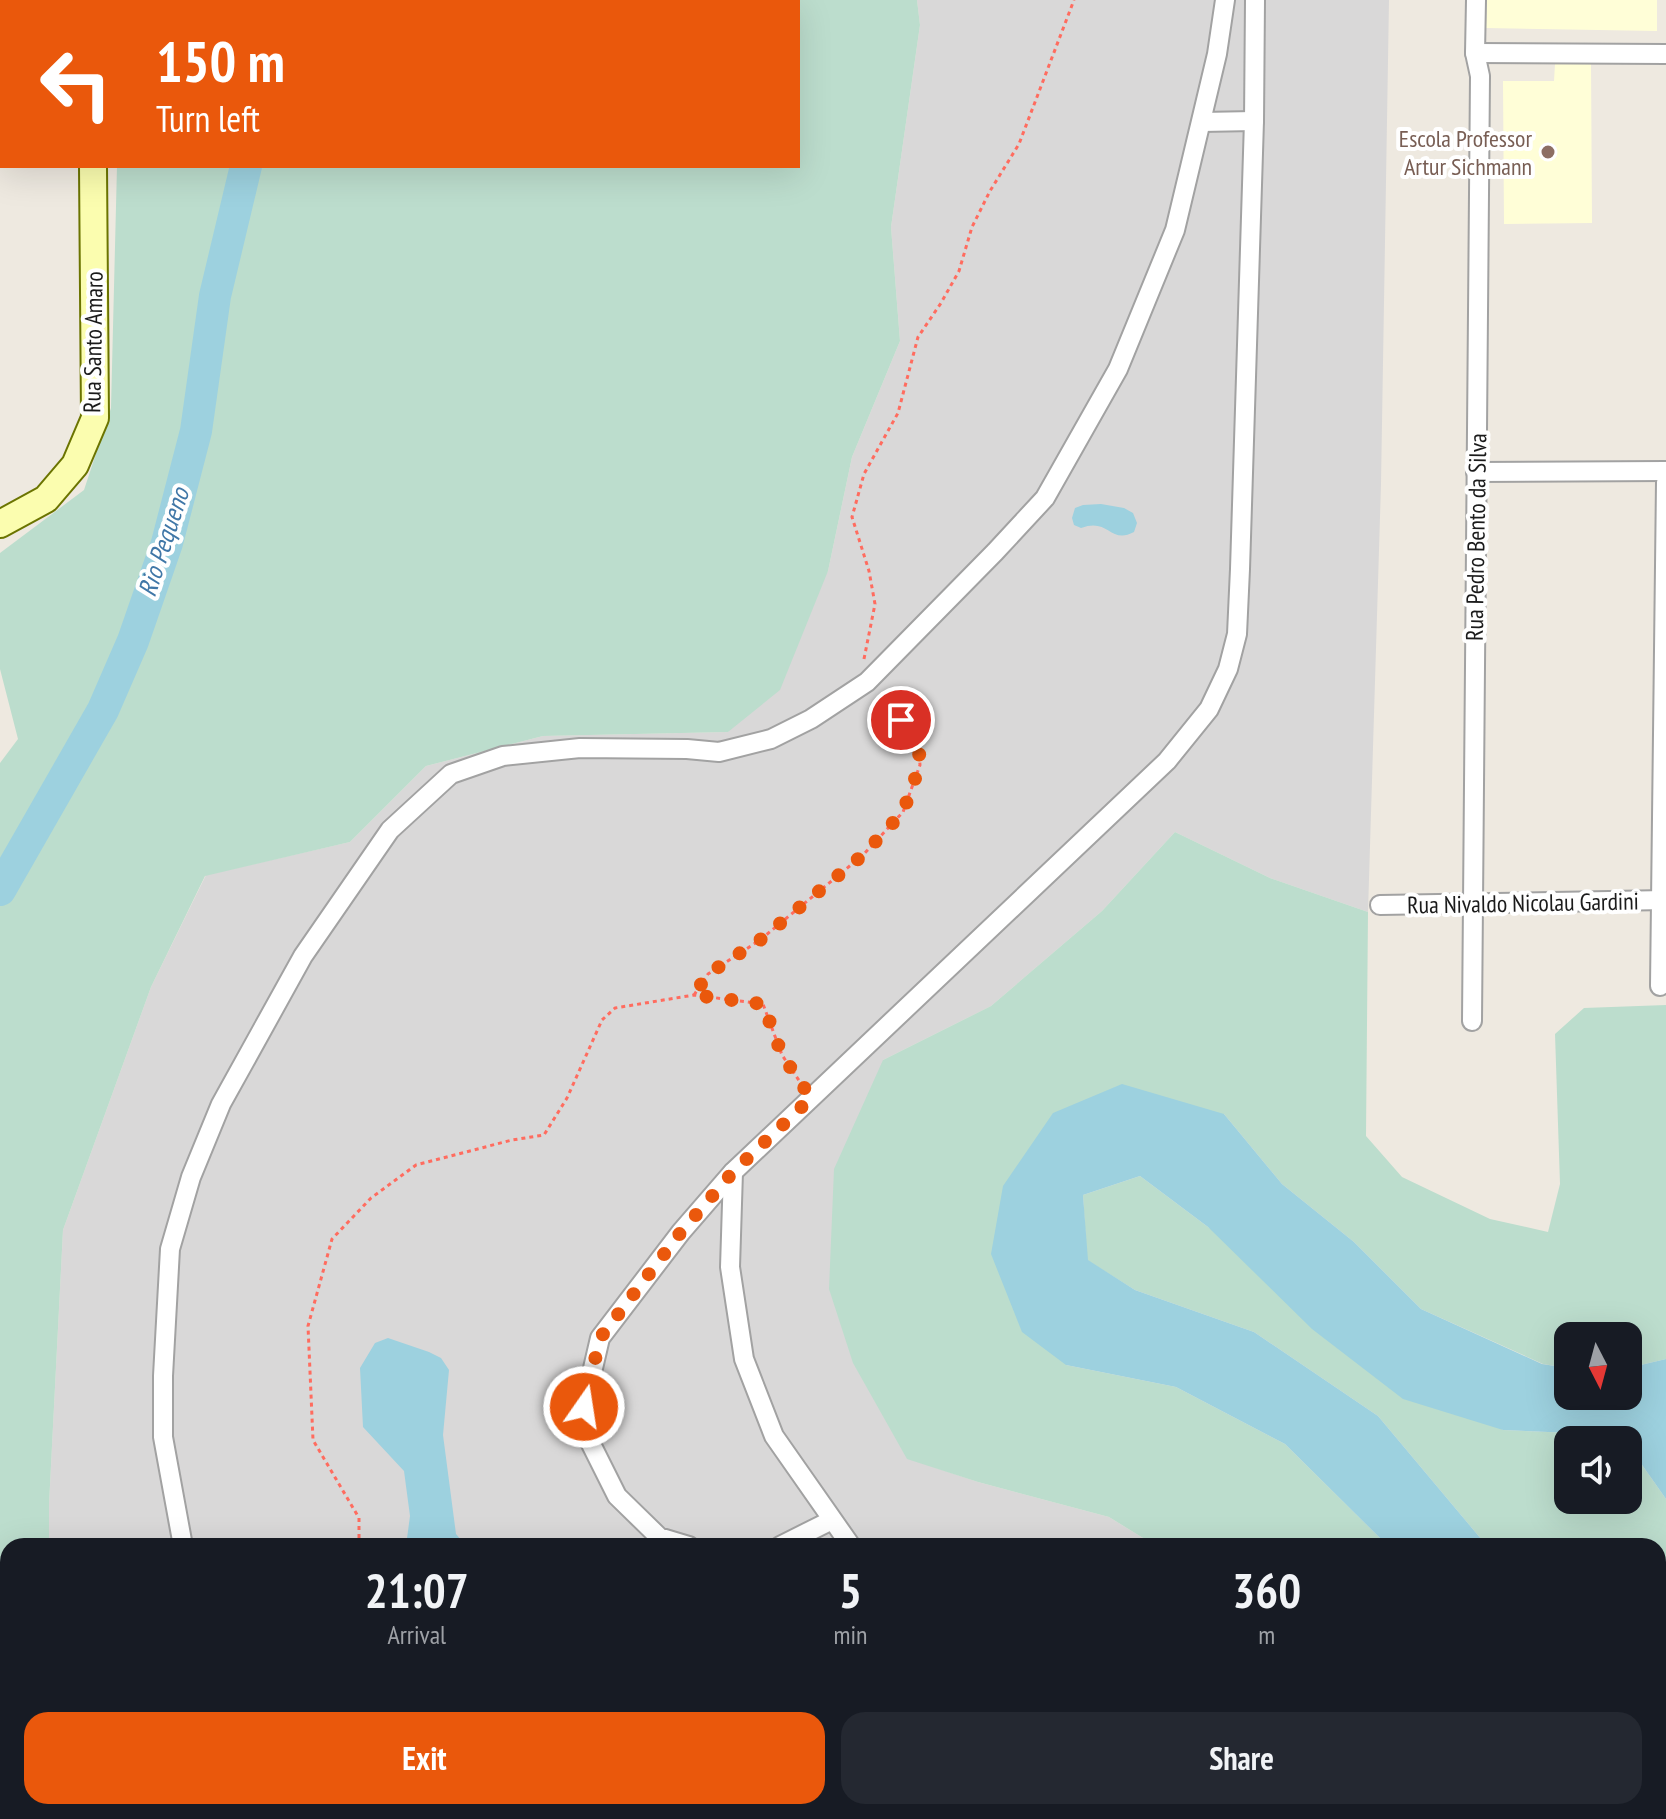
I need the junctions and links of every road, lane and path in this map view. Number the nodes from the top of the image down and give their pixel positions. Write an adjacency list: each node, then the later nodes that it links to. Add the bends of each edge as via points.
1 (1074, 0): 14 (path, via 1019,144 972,227 959,271 918,337 898,413 864,474 852,517 875,604 864,658)
2 (1225, 0): 8 (street)
3 (1255, 0): 7 (street)
4 (1476, 0): 5 (street, Rua Pedro Bento da Silva)
5 (1475, 53): 6 (street); 11 (street, Rua Pedro Bento da Silva, via 1480,76)
6 (1666, 54)
7 (1254, 121): 8 (street); 21 (street, via 1239,595 1228,669 1209,709 1167,761)
8 (1202, 122): 14 (street, via 1175,230 1124,355 1045,498)
9 (93, 168): 13 (main road, Rua Santo Amaro, via 95,418 75,465 46,499)
10 (1666, 471): 11 (street)
11 (1476, 472): 16 (street, Rua Pedro Bento da Silva)
12 (1666, 482): 15 (street)
13 (0, 524)
14 (867, 682): 19 (path, via 918,739 920,765 903,812 863,855 760,940 708,974); 24 (street, via 771,739 719,752 580,748 503,756 451,774 390,830 303,956 221,1104 178,1220 170,1249 163,1437)
15 (1664, 900): 16 (street, Rua Nivaldo Nicolau Gardini); 18 (street)
16 (1472, 904): 17 (street, Rua Nivaldo Nicolau Gardini); 20 (street, Rua Pedro Bento da Silva)
17 (1380, 905)
18 (1660, 986)
19 (694, 995): 21 (path, via 763,1004 782,1055); 25 (path, via 615,1008 602,1020 544,1135 416,1165 371,1198 332,1239 308,1326 313,1440 359,1518)
20 (1472, 1021)
21 (811, 1098): 22 (street)
22 (733, 1172): 23 (street, via 730,1267 744,1359 774,1436); 26 (street, via 600,1338 584,1407 587,1436 617,1496)
23 (832, 1520): 27 (street); 28 (street)
24 (182, 1538)
25 (359, 1538)
26 (662, 1538)
27 (796, 1538)
28 (845, 1538)

